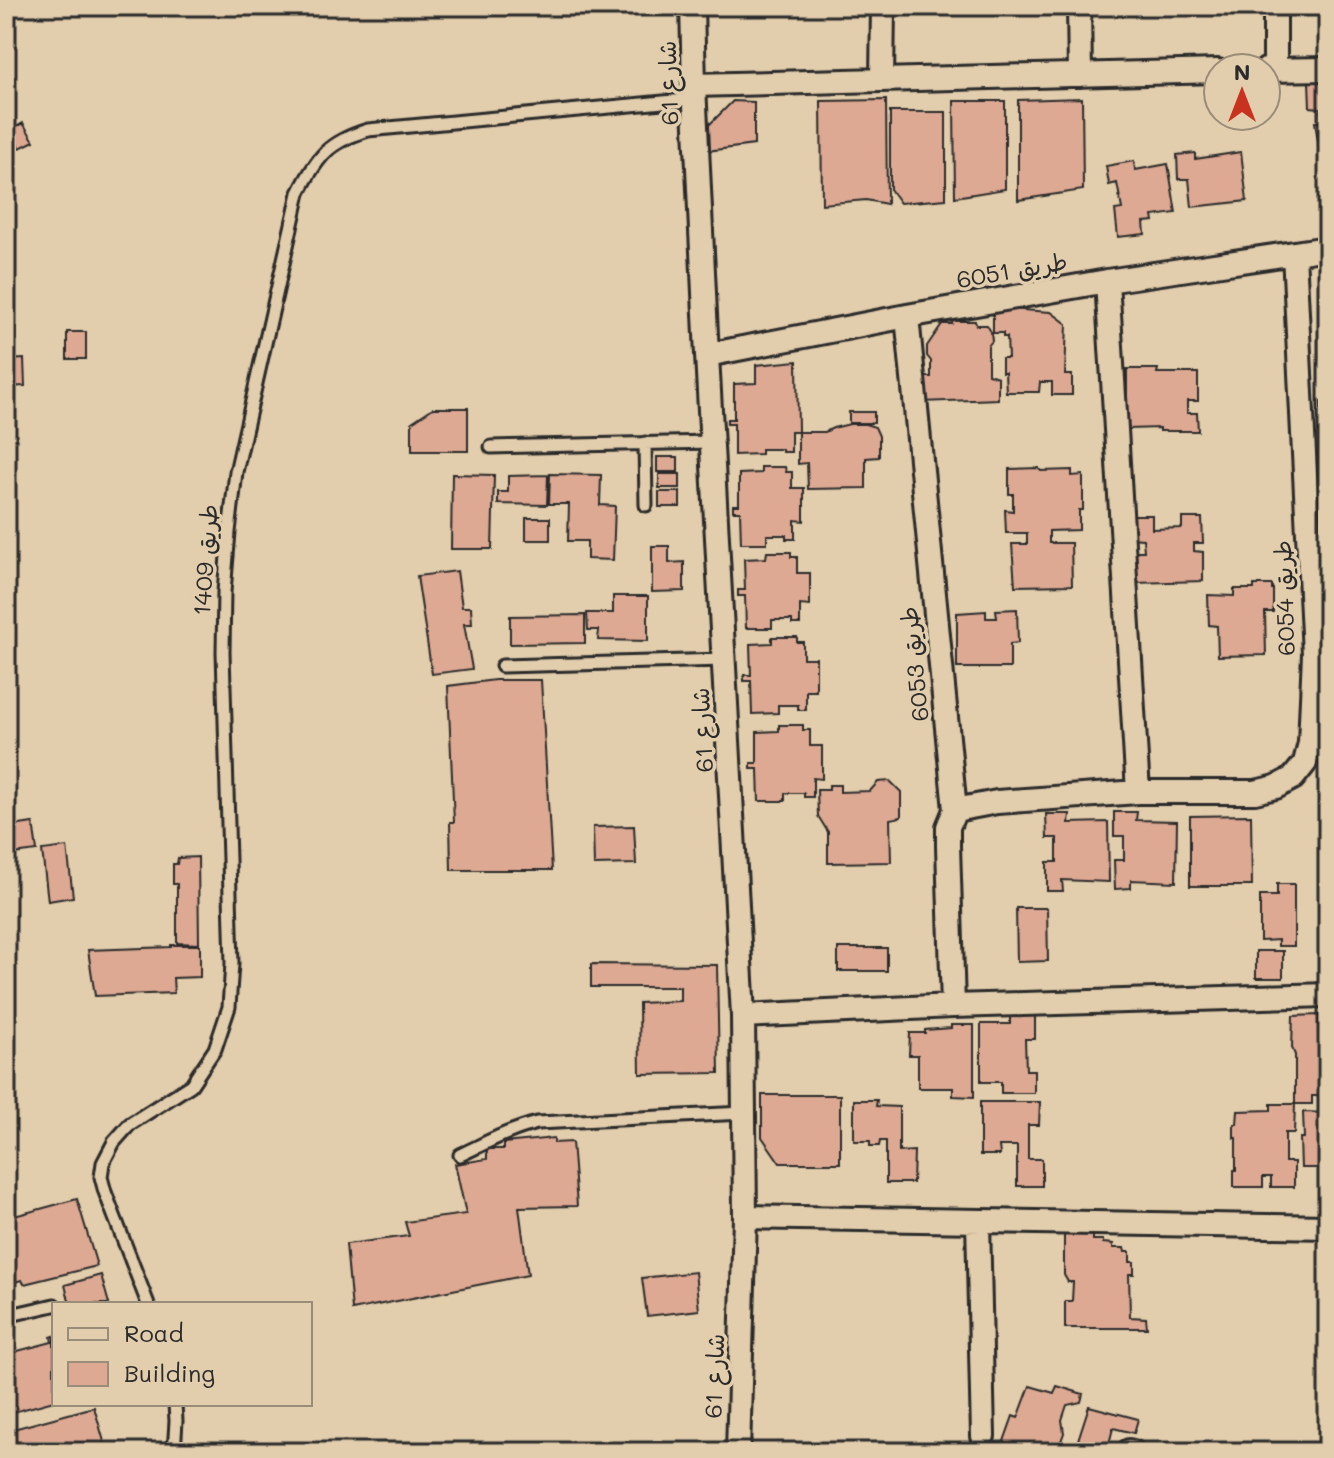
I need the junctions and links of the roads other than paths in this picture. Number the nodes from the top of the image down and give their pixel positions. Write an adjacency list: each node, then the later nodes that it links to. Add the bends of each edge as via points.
1 (692, 6): 11 (street, شارع 61)
2 (883, 6): 10 (street)
3 (1079, 6): 9 (street)
4 (1275, 6): 5 (street)
5 (1272, 52)
6 (1328, 69): 7 (street)
7 (1282, 70)
8 (1202, 71): 9 (street)
9 (1080, 75): 10 (street)
10 (882, 80): 11 (street)
11 (694, 92): 16 (street, شارع 61); 34 (lane, طريق 1409, via 368,130 325,151 299,193 236,472 229,532 223,652 229,1007 215,1049 191,1085 130,1124 114,1142 101,1177)
12 (1328, 248): 13 (street, طريق 6051)
13 (1294, 253): 14 (street, طريق 6051); 21 (street, طريق 6054)
14 (1107, 281): 15 (street, طريق 6051); 24 (street)
15 (907, 316): 16 (street, طريق 6051); 25 (street, طريق 6053)
16 (707, 355): 17 (street, شارع 61)
17 (712, 442): 18 (lane); 22 (street, شارع 61)
18 (645, 443): 19 (lane); 20 (lane)
19 (491, 447)
20 (646, 505)
21 (1321, 653): 24 (street, طريق 6054, via 1310,743 1305,763 1293,778 1255,792)
22 (725, 660): 23 (lane); 28 (street, شارع 61)
23 (502, 666)
24 (1138, 792): 25 (street, طريق 6054)
25 (955, 810): 27 (street, طريق 6053, via 948,827)
26 (1328, 995): 27 (street)
27 (953, 1006): 28 (street)
28 (743, 1016): 29 (street, شارع 61)
29 (744, 1113): 30 (lane, via 537,1123); 31 (street, شارع 61)
30 (460, 1155)
31 (745, 1217): 32 (street); 40 (street, شارع 61)
32 (978, 1221): 33 (street); 38 (street)
33 (1328, 1227)
34 (147, 1302)
35 (52, 1305): 36 (lane)
36 (6, 1316)
37 (175, 1406): 39 (lane)
38 (983, 1436)
39 (174, 1452)
40 (738, 1452)

